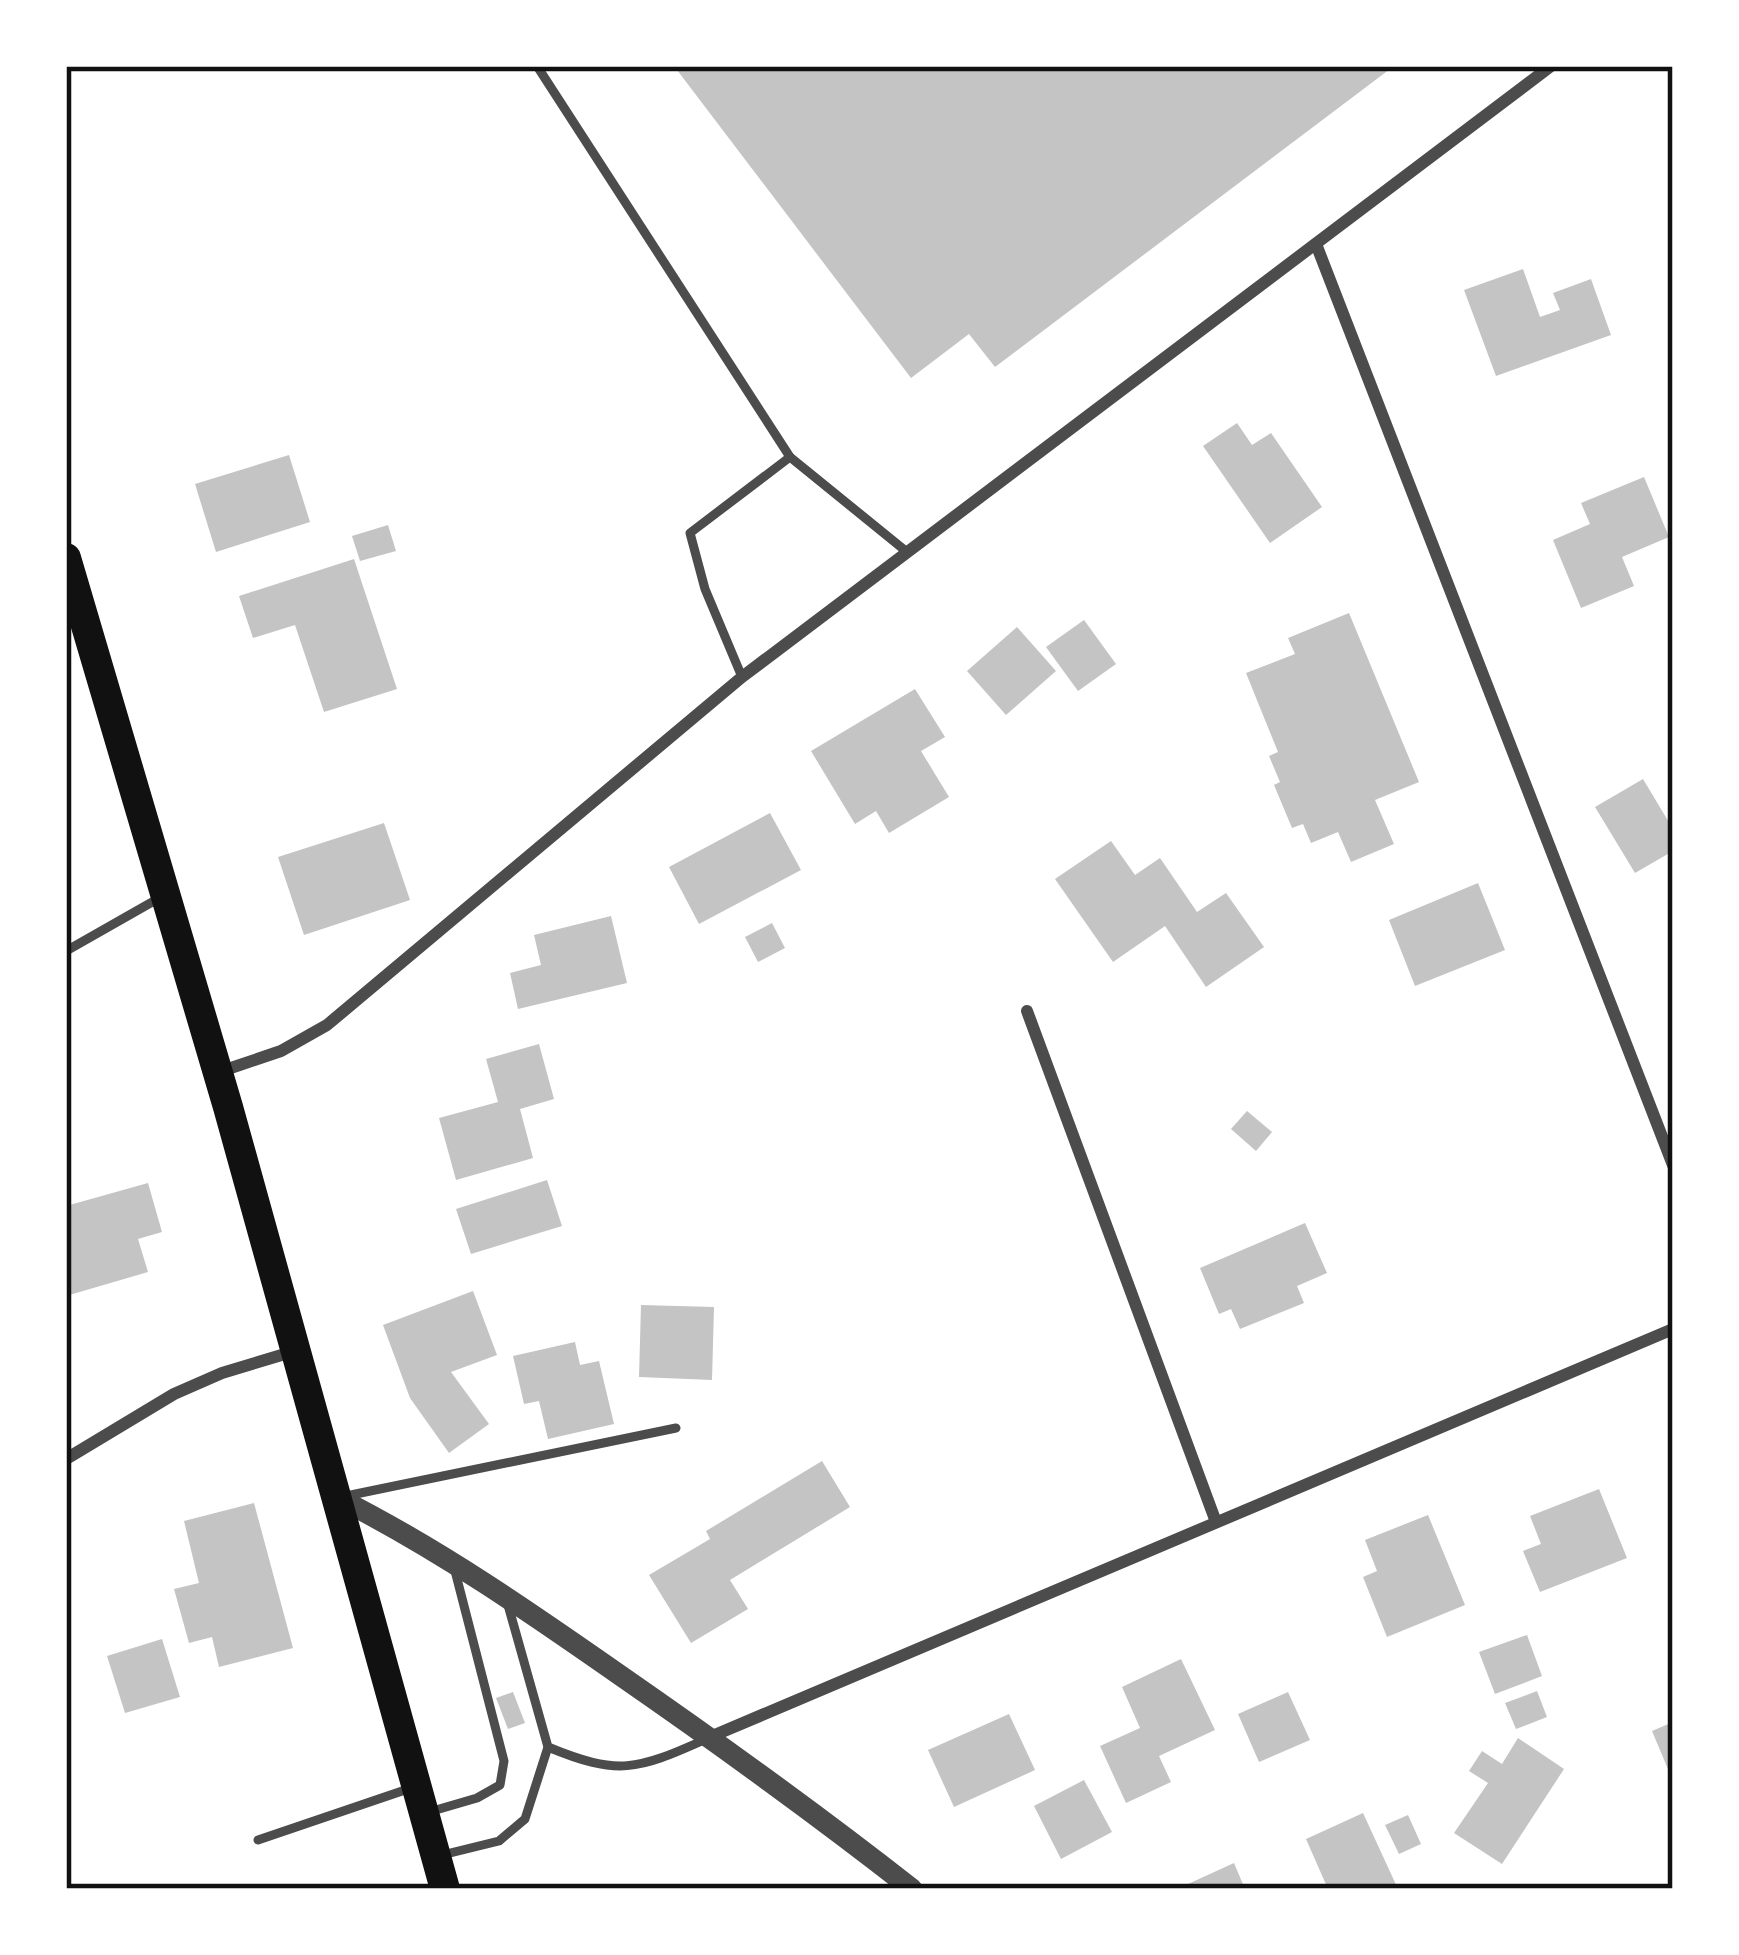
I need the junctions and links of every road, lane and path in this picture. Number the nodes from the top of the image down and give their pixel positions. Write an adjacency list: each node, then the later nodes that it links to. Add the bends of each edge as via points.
1 (537, 66): 6 (lane)
2 (1526, 66): 4 (lane)
3 (1551, 66): 4 (street)
4 (1535, 78): 5 (street)
5 (1316, 244): 7 (street); 14 (street)
6 (790, 458): 7 (lane); 9 (lane, via 690,533)
7 (907, 552): 9 (street)
8 (66, 558): 10 (main road)
9 (742, 677): 13 (street, via 327,1024 281,1051)
10 (166, 895): 11 (lane); 13 (main road)
11 (66, 951)
12 (1027, 1011): 20 (street)
13 (218, 1072): 16 (main road)
14 (1673, 1166)
15 (1673, 1329): 20 (street)
16 (297, 1350): 18 (street, via 174,1394); 19 (main road)
17 (676, 1428): 19 (lane)
18 (66, 1459)
19 (338, 1498): 21 (street); 25 (main road)
20 (1216, 1522): 23 (street)
21 (452, 1561): 22 (street); 25 (lane, via 504,1761 500,1785 477,1798)
22 (506, 1595): 23 (street); 24 (lane)
23 (709, 1738): 24 (lane, via 621,1769); 29 (street)
24 (548, 1747): 27 (lane, via 525,1819 499,1841)
25 (421, 1800): 26 (lane); 27 (main road)
26 (258, 1840)
27 (436, 1856): 28 (main road)
28 (445, 1889)
29 (912, 1889)

